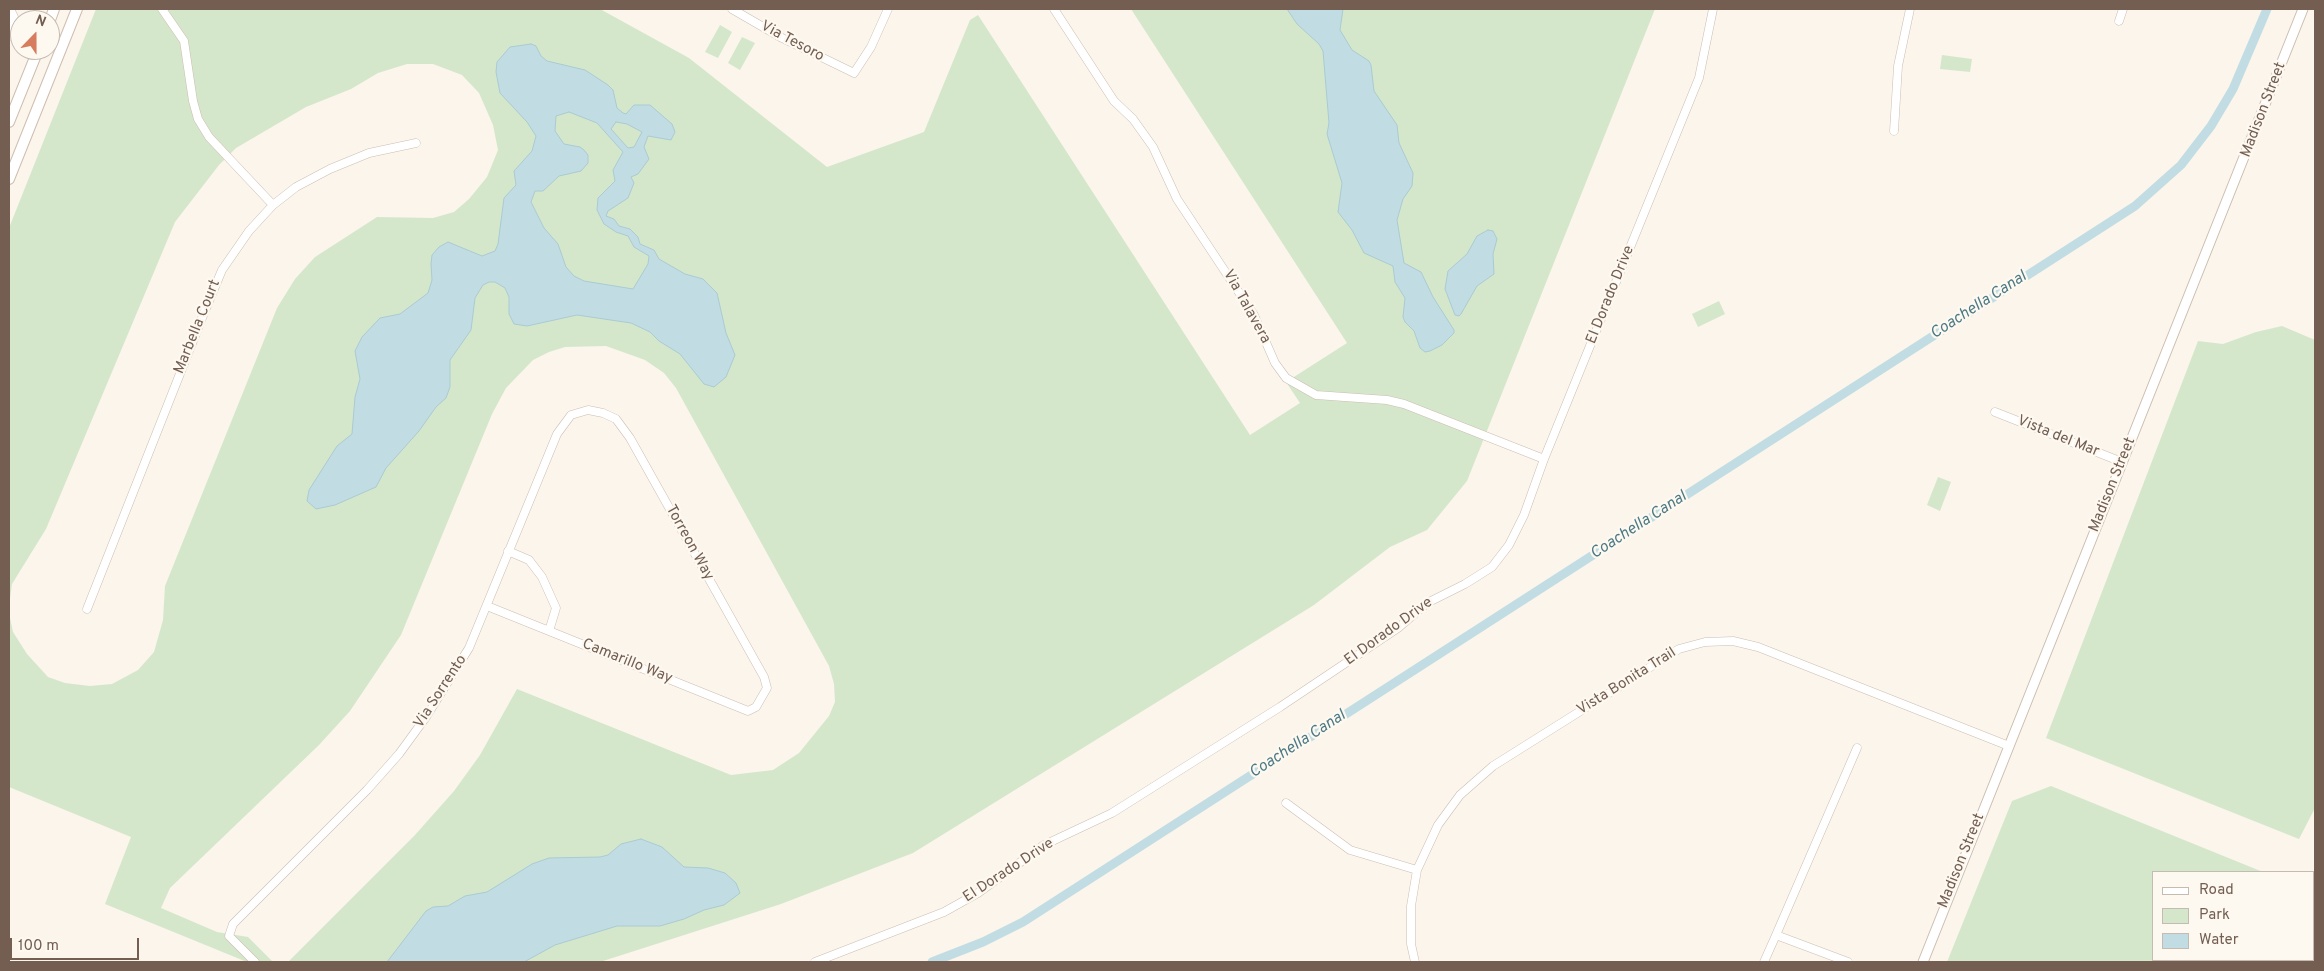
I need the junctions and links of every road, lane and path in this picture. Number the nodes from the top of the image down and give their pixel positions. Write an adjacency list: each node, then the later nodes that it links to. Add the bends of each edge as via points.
1 (10, 9): 12 (street, via 14,17)
2 (77, 9): 17 (main road)
3 (162, 9): 18 (street, via 184,41 192,101 198,119 209,137)
4 (732, 9): 5 (street, Via Tesoro, via 854,73 871,47)
5 (888, 9)
6 (1054, 9): 21 (street, Via Talavera, via 1114,101 1133,119 1153,147 1177,199 1254,315 1275,363 1286,378 1316,395 1404,404)
7 (1713, 9): 21 (street, El Dorado Drive, via 1699,78)
8 (1910, 9): 15 (street, via 1898,66)
9 (2122, 9): 11 (street)
10 (2303, 9): 22 (street, Madison Street)
11 (2119, 21)
12 (9, 36)
13 (34, 60): 14 (main road)
14 (9, 122)
15 (1894, 131)
16 (416, 143): 18 (street, Marbella Court, via 369,153 330,169 296,187)
17 (9, 180)
18 (273, 205): 25 (street, Marbella Court, via 249,230 222,270)
19 (588, 410): 23 (street, Via Sorrento, via 571,415 556,434); 27 (street, Torreon Way, via 616,419 630,438 764,676 766,688)
20 (1995, 412): 22 (street, Vista del Mar)
21 (1544, 459): 34 (street, El Dorado Drive, via 1524,515 1509,545 1492,567 1426,602 1398,628 1112,813 1044,845 944,912)
22 (2122, 462): 28 (street, Madison Street)
23 (508, 551): 24 (street, Via Sorrento); 26 (street, via 529,560 542,577 556,608)
24 (487, 606): 26 (street, Camarillo Way); 33 (street, Via Sorrento, via 469,648 399,754 232,924 229,936)
25 (87, 609)
26 (549, 631): 27 (street, Camarillo Way, via 748,711 756,707)
27 (763, 697)
28 (2008, 746): 31 (street, Vista Bonita Trail, via 1758,647 1733,641 1705,642 1679,649 1646,668 1493,766 1460,795); 38 (street, Madison Street)
29 (1857, 748): 32 (street)
30 (1286, 803): 31 (street, via 1350,850)
31 (1417, 870): 35 (street, Vista Bonita Trail, via 1411,906)
32 (1776, 935): 36 (street); 37 (street)
33 (254, 962)
34 (816, 962)
35 (1415, 962)
36 (1764, 962)
37 (1848, 962)
38 (1923, 962)

